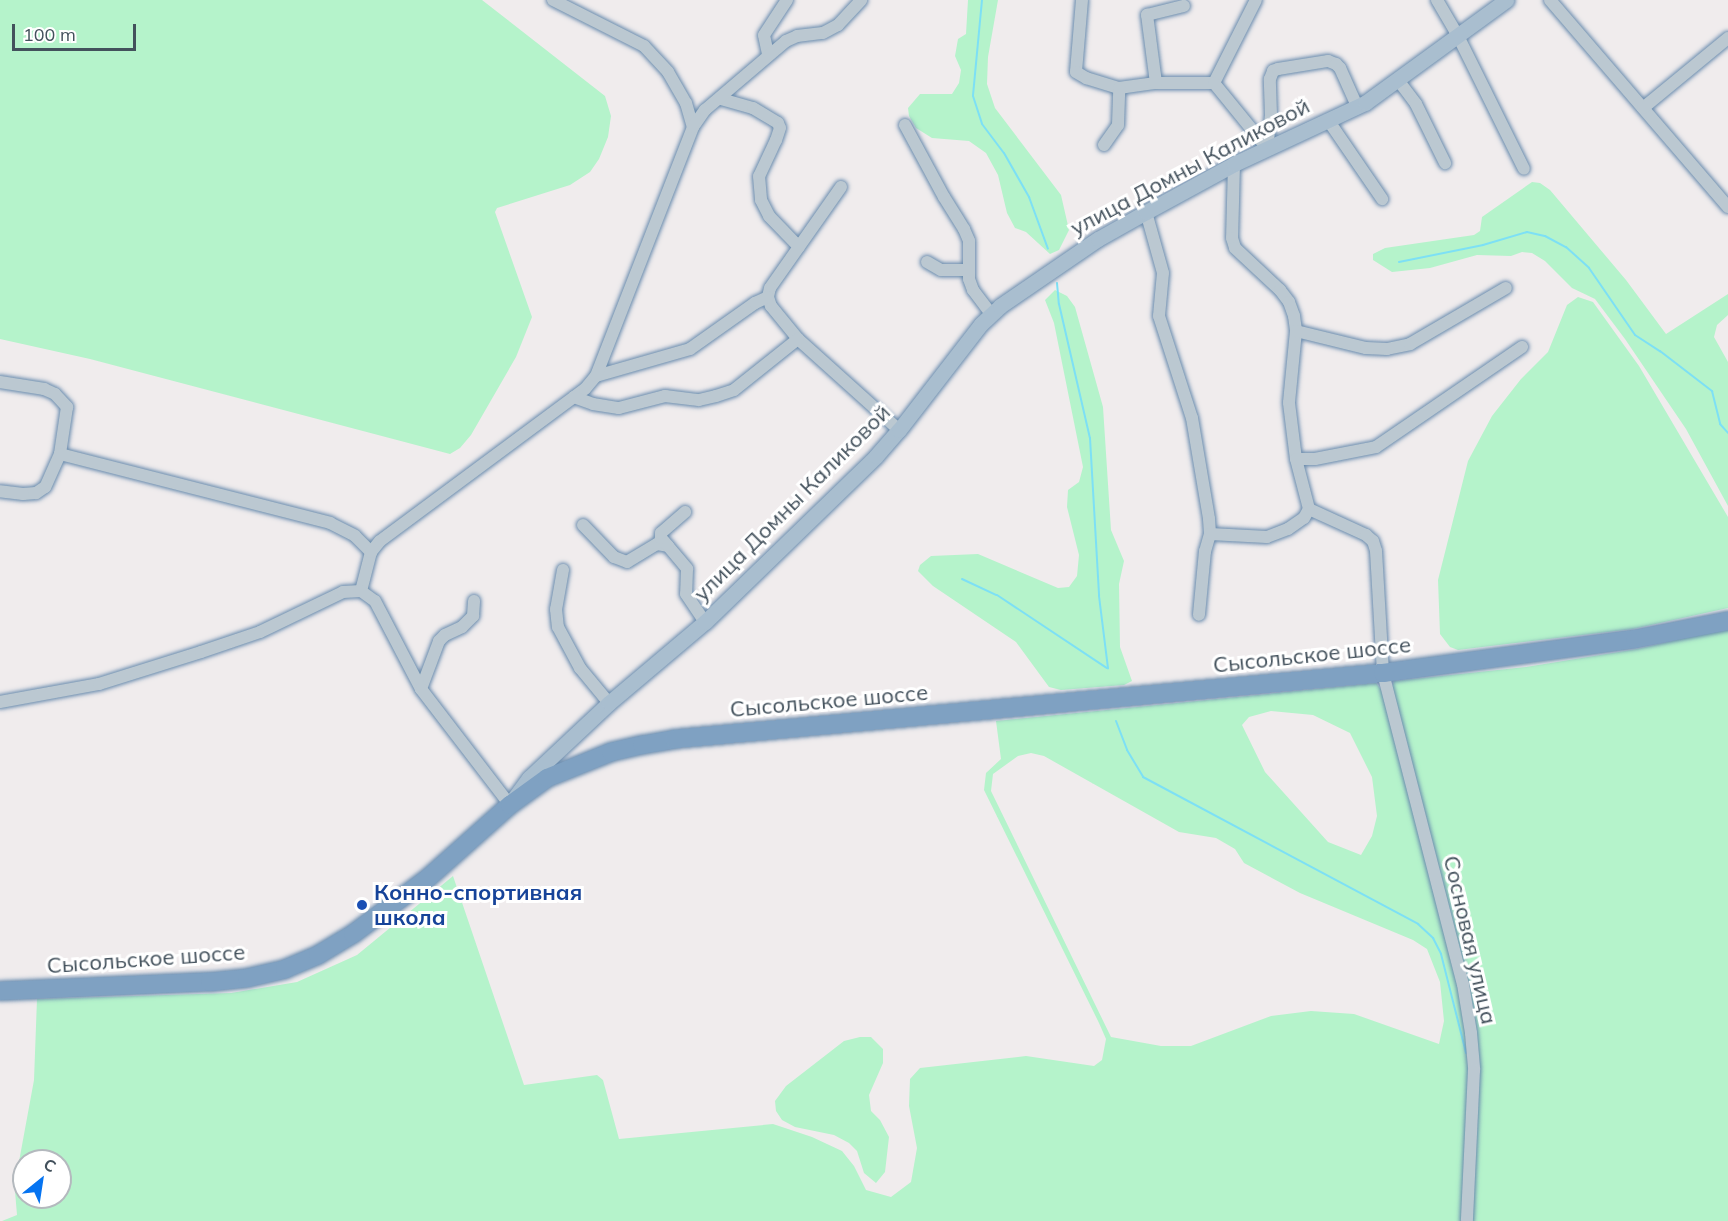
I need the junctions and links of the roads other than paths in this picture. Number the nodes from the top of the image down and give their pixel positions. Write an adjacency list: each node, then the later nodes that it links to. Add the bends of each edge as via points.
1 (787, 0): 12 (street, via 764,35)
2 (861, 0): 12 (street, via 838,25 823,33 786,40)
3 (1082, 0): 16 (street, via 1076,72)
4 (1256, 0): 15 (street)
5 (1437, 0): 10 (street)
6 (1506, 0): 10 (main road, улица Домны Каликовой)
7 (1550, 0): 19 (street)
8 (561, 2): 22 (street, via 644,46 668,72 686,103)
9 (1184, 6): 14 (street, via 1147,15)
10 (1458, 36): 13 (main road, улица Домны Каликовой); 27 (street)
11 (1728, 38): 19 (street)
12 (768, 54): 17 (street)
13 (1398, 80): 18 (main road, улица Домны Каликовой); 25 (street, via 1416,104)
14 (1156, 82): 15 (street); 16 (street)
15 (1214, 83): 24 (street)
16 (1119, 88): 23 (street, via 1119,125)
17 (721, 99): 22 (street, via 705,110); 32 (street, via 753,108 778,123 776,140 759,176 761,200 769,216)
18 (1357, 106): 20 (main road, улица Домны Каликовой); 24 (street, via 1335,64 1328,61 1278,69 1270,79)
19 (1643, 108): 30 (street)
20 (1328, 120): 24 (main road, улица Домны Каликовой); 29 (street)
21 (905, 124): 34 (street, via 964,229 969,241)
22 (693, 127): 41 (street)
23 (1104, 145)
24 (1267, 148): 26 (main road, улица Домны Каликовой)
25 (1444, 163)
26 (1234, 164): 31 (main road, улица Домны Каликовой); 38 (street, via 1235,248 1289,302)
27 (1524, 169)
28 (841, 187): 32 (street)
29 (1382, 199)
30 (1728, 207)
31 (1146, 212): 37 (main road, улица Домны Каликовой, via 1098,238); 51 (street, via 1163,273 1159,316 1192,418)
32 (799, 248): 36 (street, via 770,288)
33 (927, 262): 34 (street, via 941,270)
34 (968, 270): 37 (street, via 973,290)
35 (1506, 288): 38 (street, via 1410,344 1387,349 1366,348)
36 (768, 297): 39 (street); 41 (street, via 690,349)
37 (991, 314): 44 (main road, улица Домны Каликовой)
38 (1296, 331): 46 (street, via 1289,403)
39 (798, 339): 43 (street, via 734,390 717,396 699,400 665,396 619,408); 44 (street)
40 (1522, 346): 46 (street, via 1376,447)
41 (596, 376): 43 (street)
42 (0, 382): 45 (street, via 44,389 63,401 67,407)
43 (574, 398): 53 (street, via 380,541)
44 (899, 430): 59 (main road, улица Домны Каликовой, via 804,529)
45 (60, 454): 47 (street, via 45,487 36,493); 53 (street, via 330,523 355,536)
46 (1296, 459): 48 (street)
47 (0, 491)
48 (1309, 509): 51 (street, via 1304,518 1288,529 1267,537); 60 (street, Сосновая улица, via 1373,541)
49 (685, 512): 52 (street, via 661,533)
50 (583, 525): 52 (street, via 614,557 627,562 657,544)
51 (1210, 534): 57 (street)
52 (668, 546): 59 (street, via 687,569 686,594)
53 (371, 552): 55 (street)
54 (563, 570): 63 (street, via 556,609 558,627 580,668)
55 (361, 591): 61 (street, via 375,602); 62 (street, via 343,592 260,632 99,684)
56 (474, 601): 61 (street, via 473,616 439,641)
57 (1199, 615)
58 (1728, 621): 60 (highway, Сысольское шоссе, via 1635,639)
59 (705, 622): 63 (main road, улица Домны Каликовой)
60 (1383, 673): 64 (highway, Сысольское шоссе, via 675,739 611,752 569,768 547,778); 66 (street, Сосновая улица, via 1463,984 1471,1033 1474,1070)
61 (422, 689): 64 (street)
62 (0, 702)
63 (609, 703): 64 (main road, улица Домны Каликовой, via 529,778)
64 (510, 805): 65 (highway, Сысольское шоссе, via 428,878 353,934 285,969 210,982)
65 (0, 991)
66 (1467, 1221)

